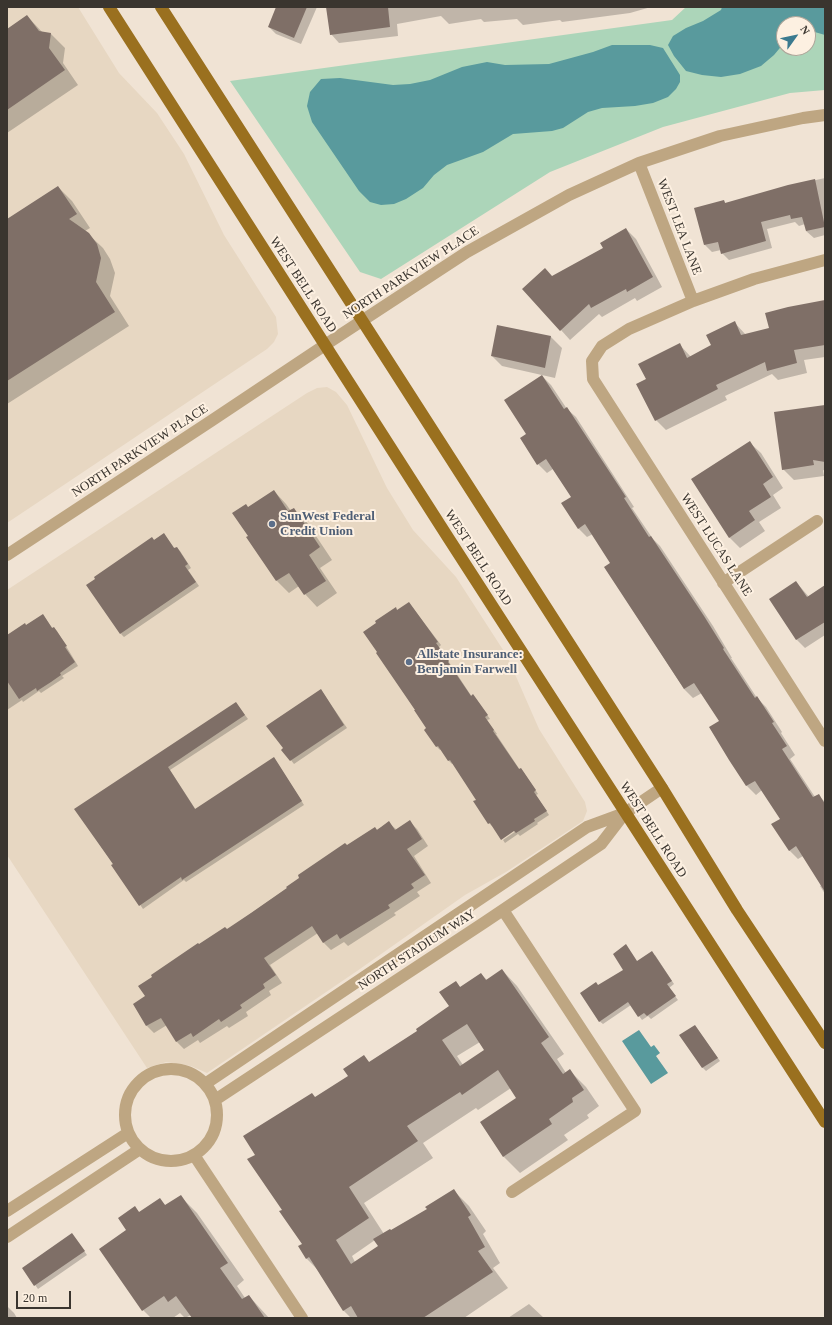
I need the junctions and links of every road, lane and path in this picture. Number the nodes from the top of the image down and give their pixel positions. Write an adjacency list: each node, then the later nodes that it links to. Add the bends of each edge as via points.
1 (109, 7): 8 (main road, WEST BELL ROAD)
2 (161, 7): 7 (main road)
3 (825, 114): 4 (street, NORTH PARKVIEW PLACE, via 720,136)
4 (639, 163): 6 (street, WEST LEA LANE); 7 (street, NORTH PARKVIEW PLACE, via 569,195 467,252)
5 (825, 260): 6 (street, via 754,279)
6 (693, 301): 11 (street, WEST LUCAS LANE, via 624,332 602,346 592,361 593,379)
7 (363, 320): 8 (street, NORTH PARKVIEW PLACE); 13 (main road)
8 (325, 345): 10 (street, NORTH PARKVIEW PLACE); 14 (main road, WEST BELL ROAD)
9 (817, 521): 11 (street)
10 (7, 555)
11 (723, 583): 12 (street, WEST LUCAS LANE)
12 (825, 741)
13 (662, 788): 14 (street, NORTH STADIUM WAY); 16 (main road, via 737,910)
14 (625, 813): 15 (street, NORTH STADIUM WAY, via 601,844); 17 (street, NORTH STADIUM WAY, via 587,827); 19 (main road, WEST BELL ROAD)
15 (503, 910): 18 (street, NORTH STADIUM WAY); 23 (street, via 635,1111)
16 (825, 1043)
17 (205, 1084): 18 (street); 20 (street, via 191,1074 174,1069 151,1073 132,1090 126,1104)
18 (215, 1100): 22 (street, via 215,1129 208,1143)
19 (825, 1122)
20 (128, 1132): 21 (street); 24 (street)
21 (140, 1149): 22 (street, via 153,1158 167,1161 183,1160); 25 (street)
22 (194, 1155): 26 (street)
23 (512, 1192)
24 (7, 1211)
25 (7, 1237)
26 (302, 1318)

